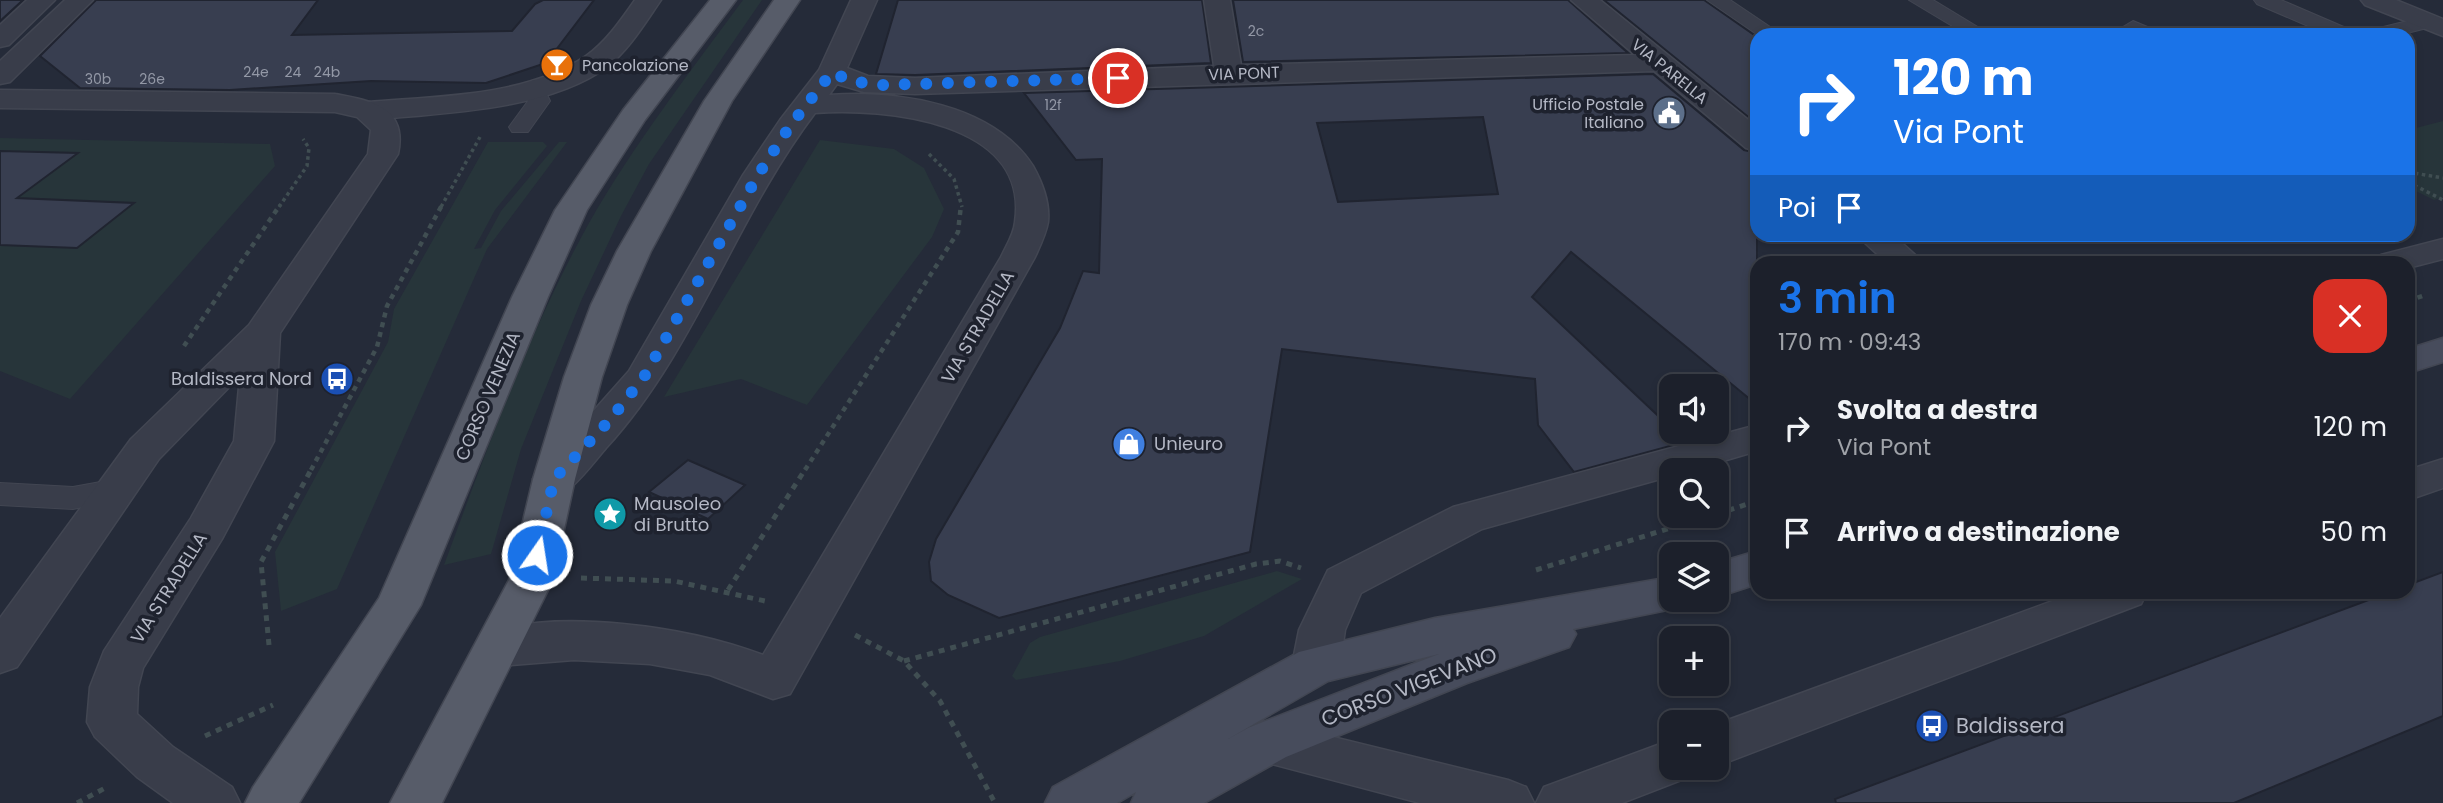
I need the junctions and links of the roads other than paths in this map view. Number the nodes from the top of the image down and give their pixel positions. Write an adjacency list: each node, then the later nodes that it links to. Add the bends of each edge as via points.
1 (42, 0): 18 (street)
2 (80, 0): 22 (street)
3 (648, 0): 24 (street, via 596,62)
4 (723, 0): 54 (main road, CORSO VENEZIA, via 633,116 571,210 398,605)
5 (787, 0): 39 (main road, via 718,101 634,251 583,377)
6 (864, 0): 20 (street)
7 (1217, 0): 21 (street)
8 (1584, 0): 19 (street, VIA PARELLA)
9 (1717, 0): 14 (lane)
10 (1919, 0): 15 (lane)
11 (2264, 0): 16 (lane)
12 (2374, 0): 13 (street)
13 (2436, 25): 17 (lane)
14 (1761, 28)
15 (1970, 28)
16 (2330, 28)
17 (2415, 28)
18 (0, 39)
19 (1659, 62): 21 (street, VIA PONT); 30 (street, VIA PARELLA)
20 (832, 72): 23 (street, VIA PONT, via 864,84); 26 (street)
21 (1229, 74): 23 (street, VIA PONT)
22 (0, 76)
23 (980, 83): 28 (street, via 961,96)
24 (532, 91): 27 (street); 29 (lane, via 539,101)
25 (0, 99): 27 (street, via 335,103)
26 (807, 105): 28 (street, VIA STRADELLA, via 867,102); 39 (street, via 758,175 644,377)
27 (368, 111): 35 (street, VIA STRADELLA, via 387,130 383,154)
28 (956, 119): 47 (street, VIA STRADELLA, via 1014,158 1026,175 1032,220 1018,257 773,680 704,654 626,642)
29 (520, 127)
30 (1750, 136)
31 (1881, 242): 33 (street)
32 (2443, 249): 34 (street)
33 (1898, 256)
34 (2415, 256)
35 (262, 333): 40 (street, VIA STRADELLA, via 145,449); 53 (street, VIA STRADELLA, via 254,441 207,528 121,664 114,687 112,722 155,762)
36 (2443, 350): 37 (main road)
37 (2415, 359)
38 (1750, 440): 49 (street, via 1468,518 1344,582 1322,630)
39 (554, 479): 47 (main road, via 531,580)
40 (117, 490): 41 (lane, via 74,498); 48 (street, VIA STRADELLA)
41 (0, 494)
42 (1750, 569): 43 (main road)
43 (1729, 576)
44 (1659, 596): 49 (main road, CORSO VIGEVANO, via 1435,636)
45 (1659, 598): 51 (main road, CORSO VIGEVANO, via 1450,669)
46 (2106, 599): 50 (street)
47 (497, 647): 55 (main road)
48 (0, 654)
49 (1316, 665): 56 (main road, CORSO VIGEVANO)
50 (1729, 740)
51 (1268, 742): 57 (main road, CORSO VIGEVANO); 58 (street)
52 (1659, 767): 59 (street)
53 (214, 803)
54 (271, 803)
55 (416, 803)
56 (1071, 803)
57 (1157, 803)
58 (1508, 803)
59 (1562, 803)

